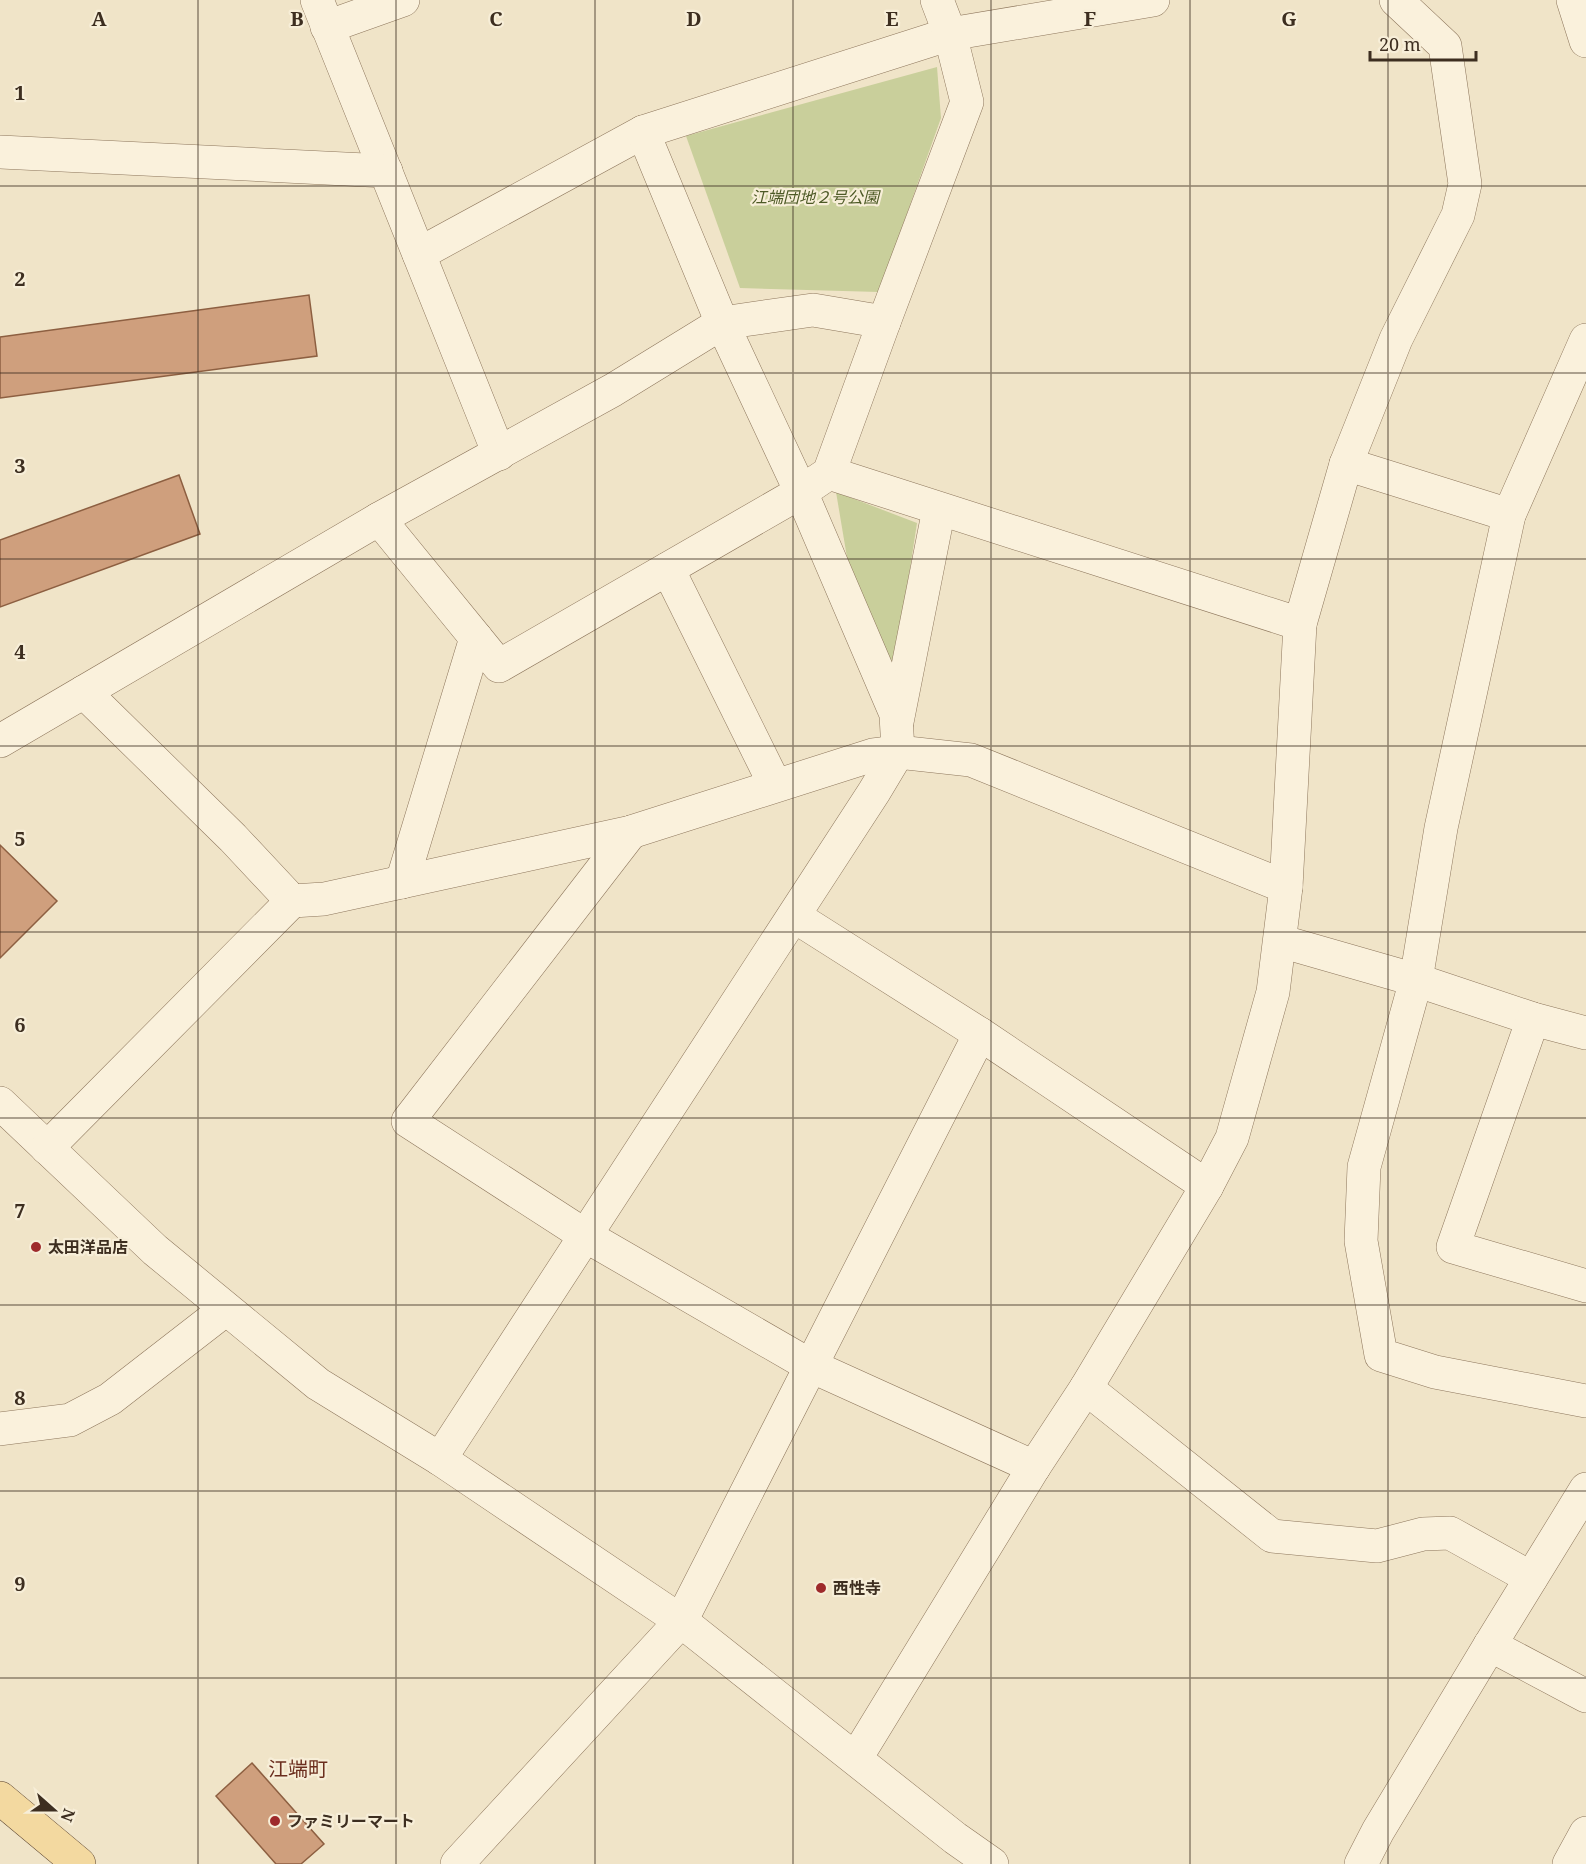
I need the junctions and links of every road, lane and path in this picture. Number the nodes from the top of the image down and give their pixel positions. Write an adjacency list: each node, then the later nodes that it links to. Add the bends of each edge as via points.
1 (403, 0): 6 (street)
2 (937, 0): 7 (street)
3 (1153, 0): 7 (street)
4 (1396, 0): 17 (street, via 1445,46 1465,184 1458,215 1396,339)
5 (1573, 0): 8 (street)
6 (322, 14): 11 (street)
7 (950, 34): 9 (street); 13 (street, via 967,102)
8 (1586, 41)
9 (643, 132): 12 (street); 14 (street)
10 (0, 152): 11 (street)
11 (386, 171): 12 (street)
12 (419, 254): 16 (street)
13 (884, 322): 14 (street, via 813,310); 18 (street)
14 (722, 323): 16 (street); 19 (street)
15 (1585, 344): 21 (street)
16 (500, 454): 22 (street)
17 (1346, 464): 21 (street); 24 (street)
18 (830, 473): 19 (street); 20 (street)
19 (801, 492): 23 (street); 27 (street, via 896,714)
20 (939, 509): 24 (street); 27 (street)
21 (1509, 515): 36 (street, via 1441,828)
22 (379, 519): 25 (street); 26 (street)
23 (668, 569): 25 (street, via 499,666); 29 (street)
24 (1300, 624): 32 (street)
25 (476, 638): 31 (street)
26 (84, 692): 28 (street); 33 (street, via 234,838)
27 (897, 737): 29 (street, via 873,754); 32 (street, via 971,760); 34 (street)
28 (0, 741)
29 (775, 784): 30 (street)
30 (631, 832): 31 (street); 43 (street, via 408,1121)
31 (402, 882): 33 (street, via 324,899)
32 (1286, 887): 35 (street)
33 (292, 901): 41 (street)
34 (794, 916): 39 (street); 43 (street)
35 (1280, 940): 36 (street); 42 (street, via 1273,992 1232,1138)
36 (1416, 980): 37 (street); 48 (street, via 1364,1167 1361,1241 1381,1355 1435,1372)
37 (1533, 1019): 38 (street); 44 (street, via 1453,1247)
38 (1586, 1033)
39 (980, 1034): 42 (street); 46 (street)
40 (0, 1103): 41 (street)
41 (47, 1148): 45 (street, via 154,1250)
42 (1207, 1186): 47 (street)
43 (586, 1236): 46 (street); 50 (street)
44 (1586, 1286)
45 (226, 1309): 49 (street, via 110,1399 70,1420); 50 (street, via 318,1384)
46 (811, 1366): 51 (street); 54 (street)
47 (1086, 1388): 51 (street); 53 (street, via 1272,1536 1377,1546 1423,1534 1450,1533)
48 (1586, 1401)
49 (0, 1430)
50 (440, 1459): 54 (street)
51 (1034, 1467): 57 (street)
52 (1586, 1489): 53 (street)
53 (1531, 1578): 55 (street)
54 (681, 1621): 57 (street); 61 (street)
55 (1490, 1645): 56 (street); 63 (street)
56 (1586, 1696)
57 (856, 1758): 62 (street)
58 (0, 1798): 60 (main road)
59 (1586, 1833): 64 (street)
60 (79, 1864)
61 (457, 1864)
62 (992, 1864)
63 (1361, 1864)
64 (1569, 1864)

